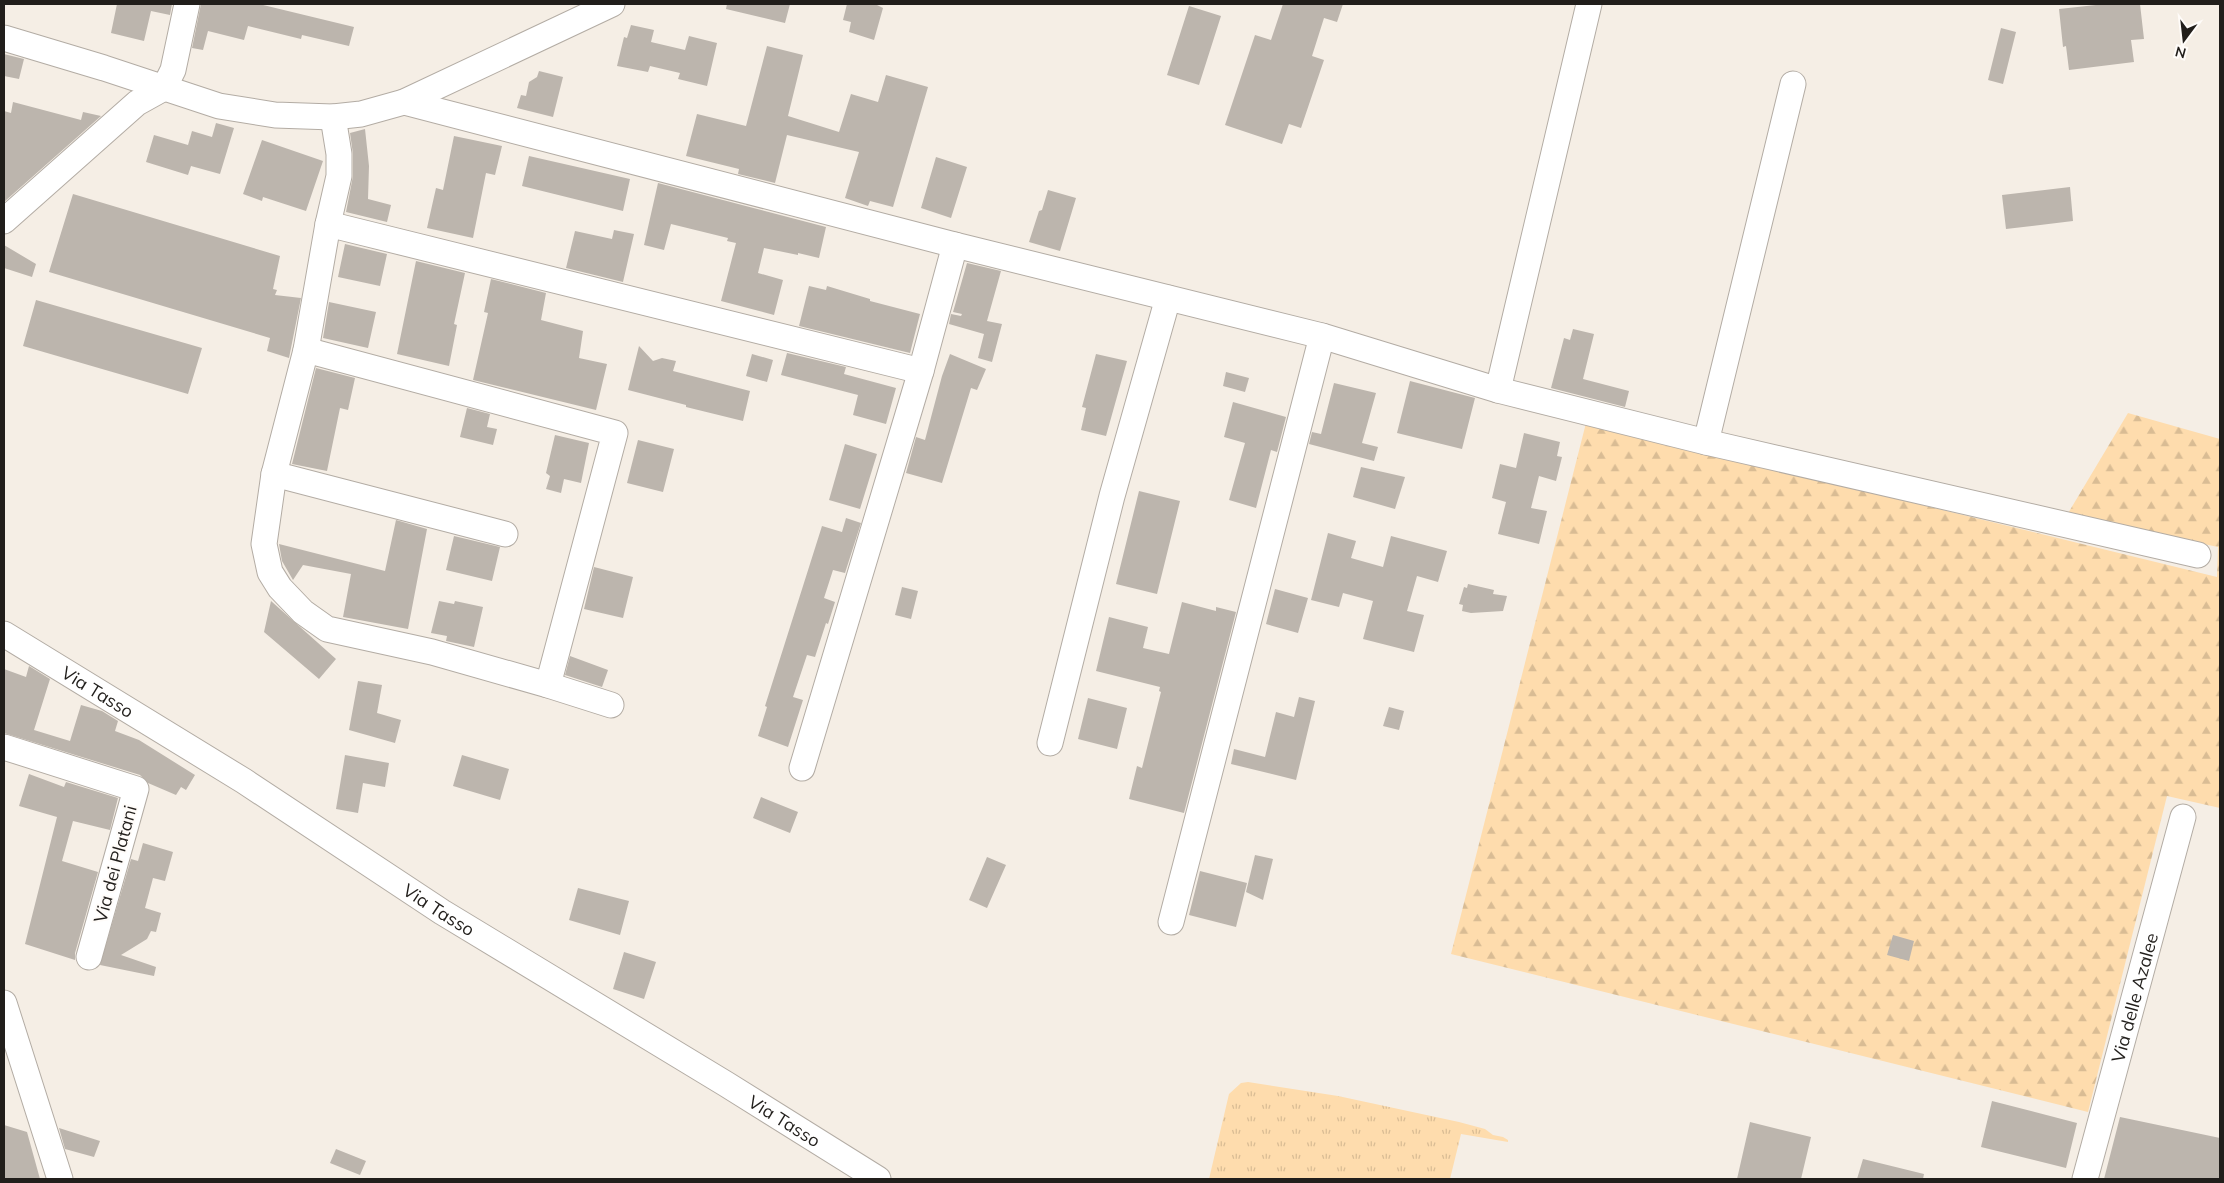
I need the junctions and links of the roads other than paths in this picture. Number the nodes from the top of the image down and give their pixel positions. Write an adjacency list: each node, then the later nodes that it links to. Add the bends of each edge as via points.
1 (187, 4): 6 (street, via 173,70)
2 (612, 4): 7 (street)
3 (1589, 4): 18 (street)
4 (4, 38): 6 (street)
5 (1793, 84): 19 (street)
6 (164, 88): 8 (street, via 218,106 246,111); 10 (street, via 137,103)
7 (404, 102): 8 (street); 13 (street)
8 (333, 118): 12 (street, via 339,176)
9 (4, 192): 10 (street)
10 (28, 199): 11 (street)
11 (4, 221)
12 (328, 224): 16 (street); 17 (street)
13 (954, 245): 14 (street); 17 (street)
14 (1168, 298): 15 (street); 26 (street, via 1112,496)
15 (1322, 336): 18 (street); 30 (street)
16 (306, 350): 20 (street); 24 (street, via 615,434)
17 (922, 371): 28 (street)
18 (1498, 390): 19 (street)
19 (1706, 442): 22 (street)
20 (274, 474): 21 (street); 24 (street, via 264,544 270,572 303,612 327,629 432,652)
21 (505, 534)
22 (2198, 555)
23 (4, 634): 34 (street, Via Tasso, via 244,781 442,912)
24 (548, 685): 25 (street)
25 (611, 705)
26 (1050, 743)
27 (4, 748): 31 (street, Via dei Platani, via 136,789)
28 (802, 768)
29 (2183, 817): 35 (street, Via delle Azalee)
30 (1171, 922)
31 (89, 957)
32 (4, 1002): 33 (street)
33 (60, 1179)
34 (878, 1179)
35 (2085, 1179)

